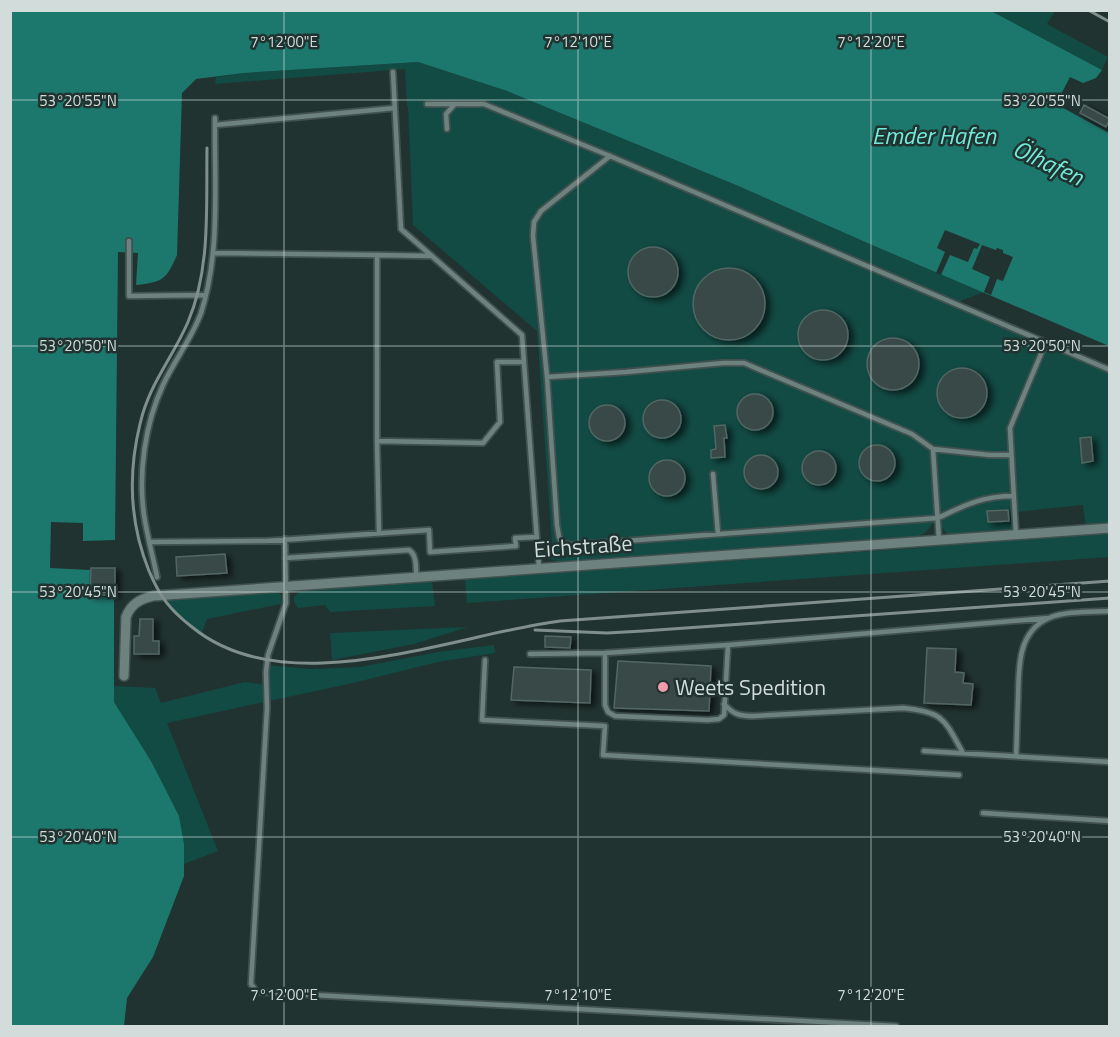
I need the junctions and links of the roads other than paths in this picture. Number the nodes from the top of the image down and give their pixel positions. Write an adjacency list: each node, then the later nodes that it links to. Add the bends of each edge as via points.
1 (393, 72): 4 (lane)
2 (427, 104): 3 (lane)
3 (455, 104): 7 (lane, via 446,114); 8 (lane, via 484,104)
4 (395, 108): 6 (lane); 12 (lane, via 401,229)
5 (215, 118): 6 (lane)
6 (215, 125): 10 (lane)
7 (447, 129)
8 (610, 156): 14 (lane); 17 (lane, via 541,211 534,222)
9 (129, 241): 13 (lane, via 129,296)
10 (213, 253): 11 (lane); 13 (lane)
11 (377, 255): 12 (lane); 18 (lane)
12 (432, 255): 15 (lane, via 522,335)
13 (205, 295): 31 (lane, via 200,314 153,411 142,486)
14 (1046, 342): 16 (lane); 20 (lane, via 1010,428)
15 (524, 362): 18 (lane, via 497,362 500,422 483,443); 28 (lane)
16 (1110, 370)
17 (547, 377): 19 (lane, via 744,363 912,434); 26 (lane, via 558,537 562,543)
18 (377, 441): 25 (lane)
19 (933, 448): 20 (lane); 23 (lane)
20 (1011, 455): 22 (lane)
21 (713, 474): 26 (lane)
22 (1014, 496): 23 (lane, via 975,501); 27 (lane)
23 (938, 518): 26 (lane); 30 (lane)
24 (1110, 528): 27 (street, Eichstraße)
25 (379, 533): 28 (lane, via 429,530 430,552 516,546 515,538); 29 (lane)
26 (718, 534)
27 (1016, 535): 30 (street, Eichstraße)
28 (537, 537): 33 (lane)
29 (285, 539): 31 (lane); 32 (lane)
30 (939, 540): 33 (street, Eichstraße)
31 (150, 542): 34 (lane)
32 (285, 558): 35 (lane, via 409,550 415,556); 36 (lane)
33 (539, 568): 35 (street, Eichstraße)
34 (158, 577)
35 (416, 577): 36 (street, Eichstraße)
36 (286, 587): 43 (street, Eichstraße, via 139,600 126,617); 52 (lane, via 286,603 266,665 267,708 251,984 257,992)
37 (1110, 611): 38 (lane)
38 (1049, 618): 39 (lane); 47 (lane, via 1030,633 1021,654)
39 (728, 645): 41 (lane); 44 (lane)
40 (530, 654): 41 (lane)
41 (605, 654): 44 (lane, via 605,705 615,716 719,719 724,715)
42 (485, 660): 49 (lane, via 482,720 605,726 603,755)
43 (124, 676)
44 (724, 704): 46 (lane, via 740,716 920,710 945,722)
45 (924, 751): 46 (lane)
46 (963, 753): 47 (lane)
47 (1016, 756): 48 (lane)
48 (1110, 762)
49 (959, 775)
50 (983, 813): 51 (lane)
51 (1110, 820)
52 (896, 1026)

